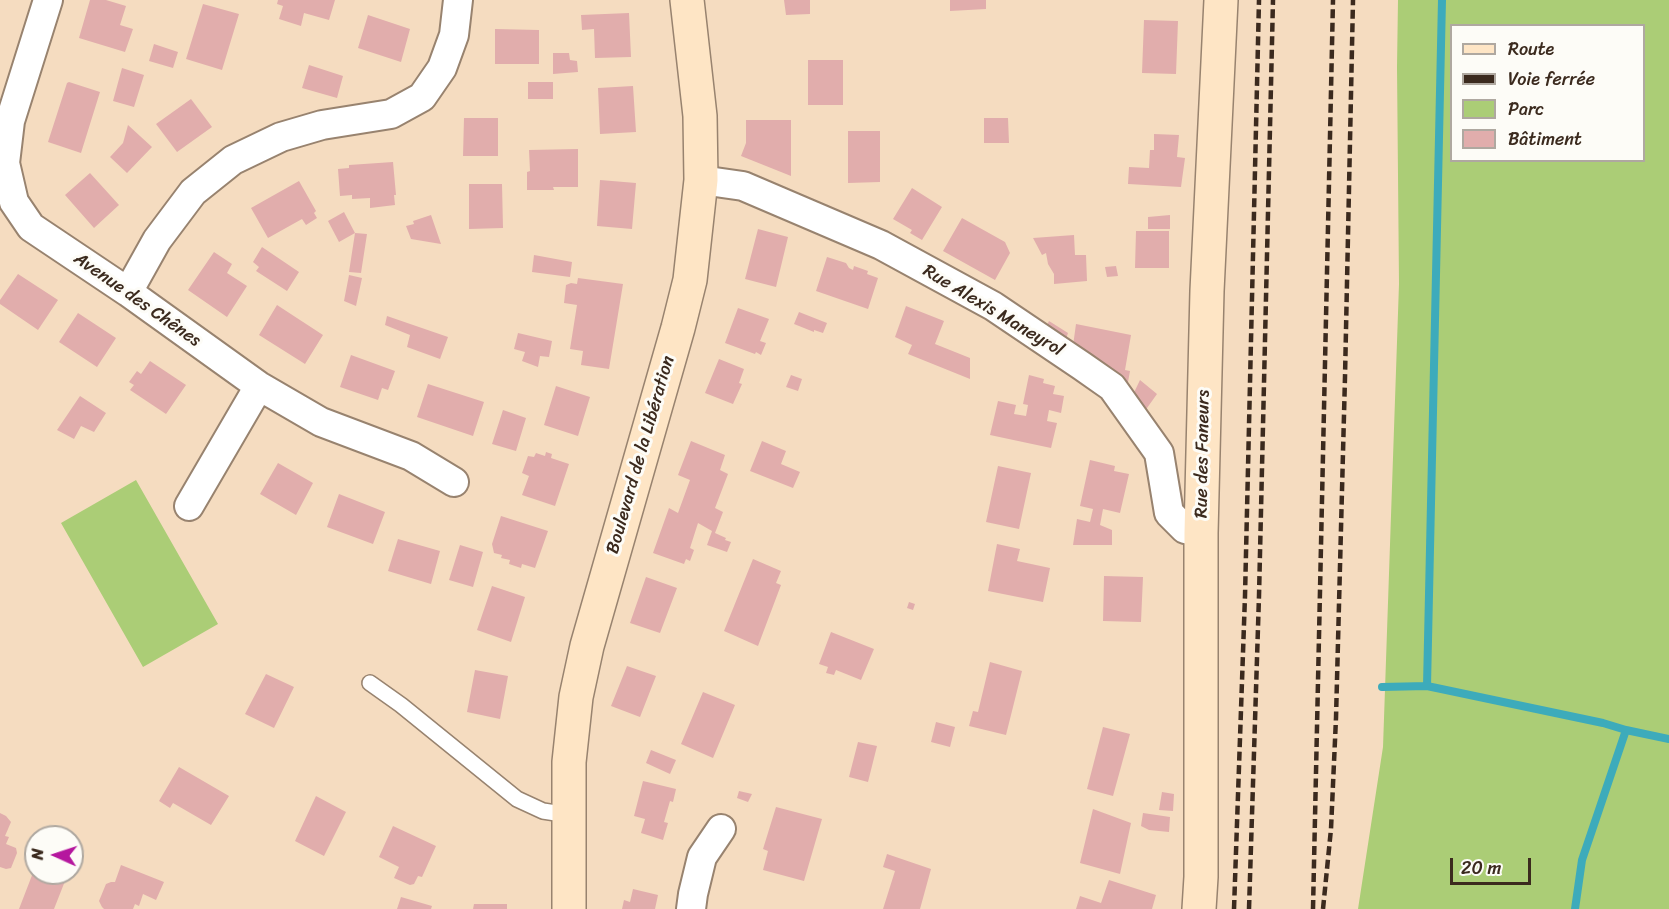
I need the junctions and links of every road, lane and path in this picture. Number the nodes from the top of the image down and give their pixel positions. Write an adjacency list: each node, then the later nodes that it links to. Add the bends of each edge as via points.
1 (48, 0): 6 (street, Avenue des Chênes, via 10,121 5,163 14,202 31,227)
2 (458, 0): 6 (street, via 454,35 442,68 423,97 391,114 322,125 281,137 233,160 193,192 157,240)
3 (687, 0): 5 (street, Boulevard de la Libération, via 700,116)
4 (1221, 0): 10 (street, Rue des Faneurs, via 1207,291)
5 (701, 180): 10 (street, Rue Alexis Maneyrol, via 744,186 881,245 993,306 1112,387 1159,453 1169,513 1185,529); 12 (street, Boulevard de la Libération, via 690,280 586,645 569,762)
6 (128, 292): 7 (street, Avenue des Chênes)
7 (259, 386): 8 (street, Avenue des Chênes, via 321,422 411,456); 9 (street)
8 (454, 482)
9 (189, 506)
10 (1201, 533): 16 (street, Rue des Faneurs)
11 (370, 683): 12 (lane, via 517,800 543,811)
12 (568, 815): 14 (street, Boulevard de la Libération)
13 (721, 829): 15 (street, via 702,857)
14 (569, 909)
15 (691, 909)
16 (1199, 909)

